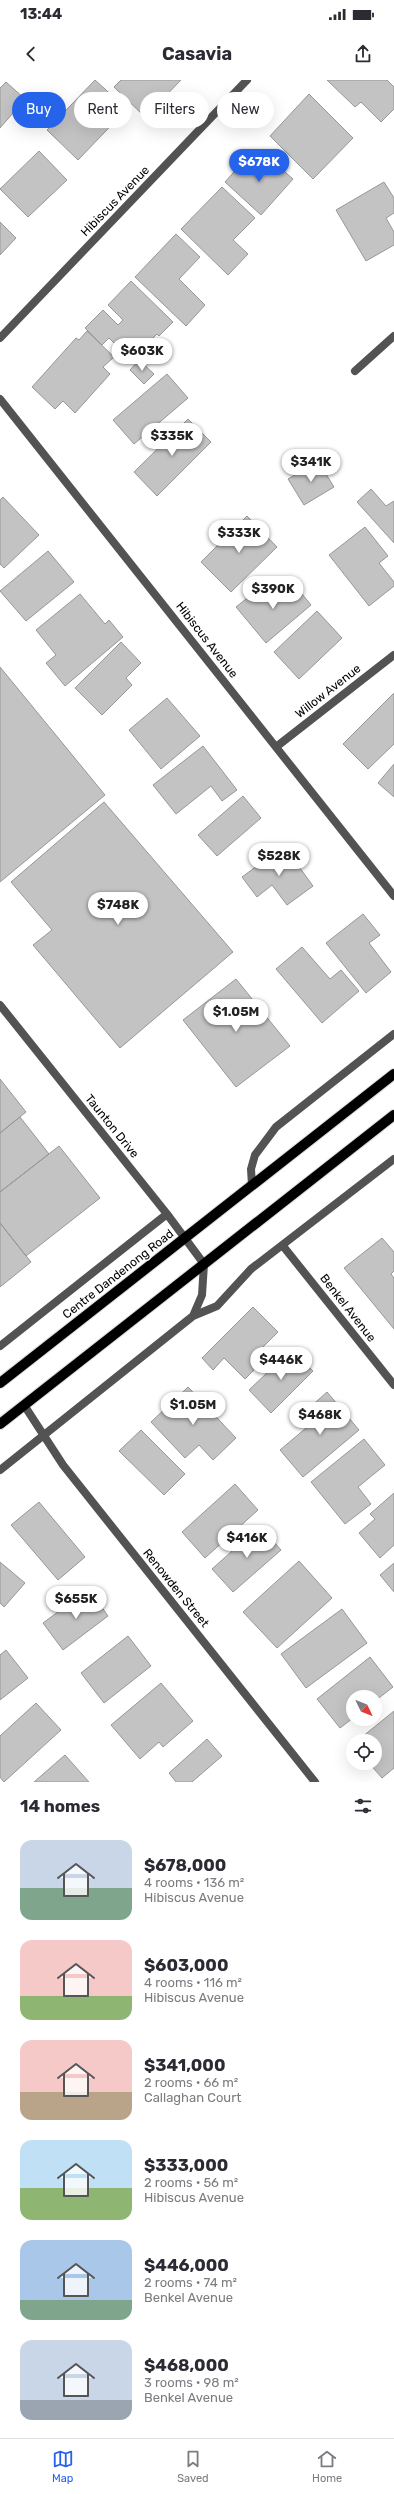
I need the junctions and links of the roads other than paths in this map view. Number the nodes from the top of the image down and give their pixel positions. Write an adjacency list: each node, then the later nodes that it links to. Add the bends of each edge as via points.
1 (247, 80): 3 (street, Hibiscus Avenue)
2 (394, 336): 4 (street)
3 (0, 338)
4 (355, 371)
5 (0, 399): 7 (street, Hibiscus Avenue)
6 (394, 655): 7 (street, Willow Avenue)
7 (276, 747): 8 (street, Hibiscus Avenue)
8 (394, 896)
9 (0, 1005): 15 (street, Taunton Drive)
10 (394, 1034): 14 (street, via 276,1127 255,1156 251,1169)
11 (394, 1074): 14 (main road, Centre Dandenong Road)
12 (394, 1115): 18 (main road)
13 (394, 1159): 17 (street)
14 (252, 1185): 16 (main road, Centre Dandenong Road)
15 (167, 1214): 16 (street, Taunton Drive); 20 (street, Centre Dandenong Road)
16 (185, 1238): 18 (street, Taunton Drive); 21 (main road, Centre Dandenong Road)
17 (283, 1246): 19 (street, via 251,1269 217,1306); 22 (street, Benkel Avenue)
18 (204, 1264): 19 (street, via 202,1295); 23 (main road)
19 (193, 1316): 25 (street)
20 (0, 1346)
21 (0, 1383)
22 (394, 1385)
23 (24, 1405): 24 (main road); 25 (street, Renowden Street)
24 (0, 1424)
25 (43, 1437): 26 (street); 27 (street, Renowden Street, via 63,1466)
26 (0, 1470)
27 (315, 1782)

